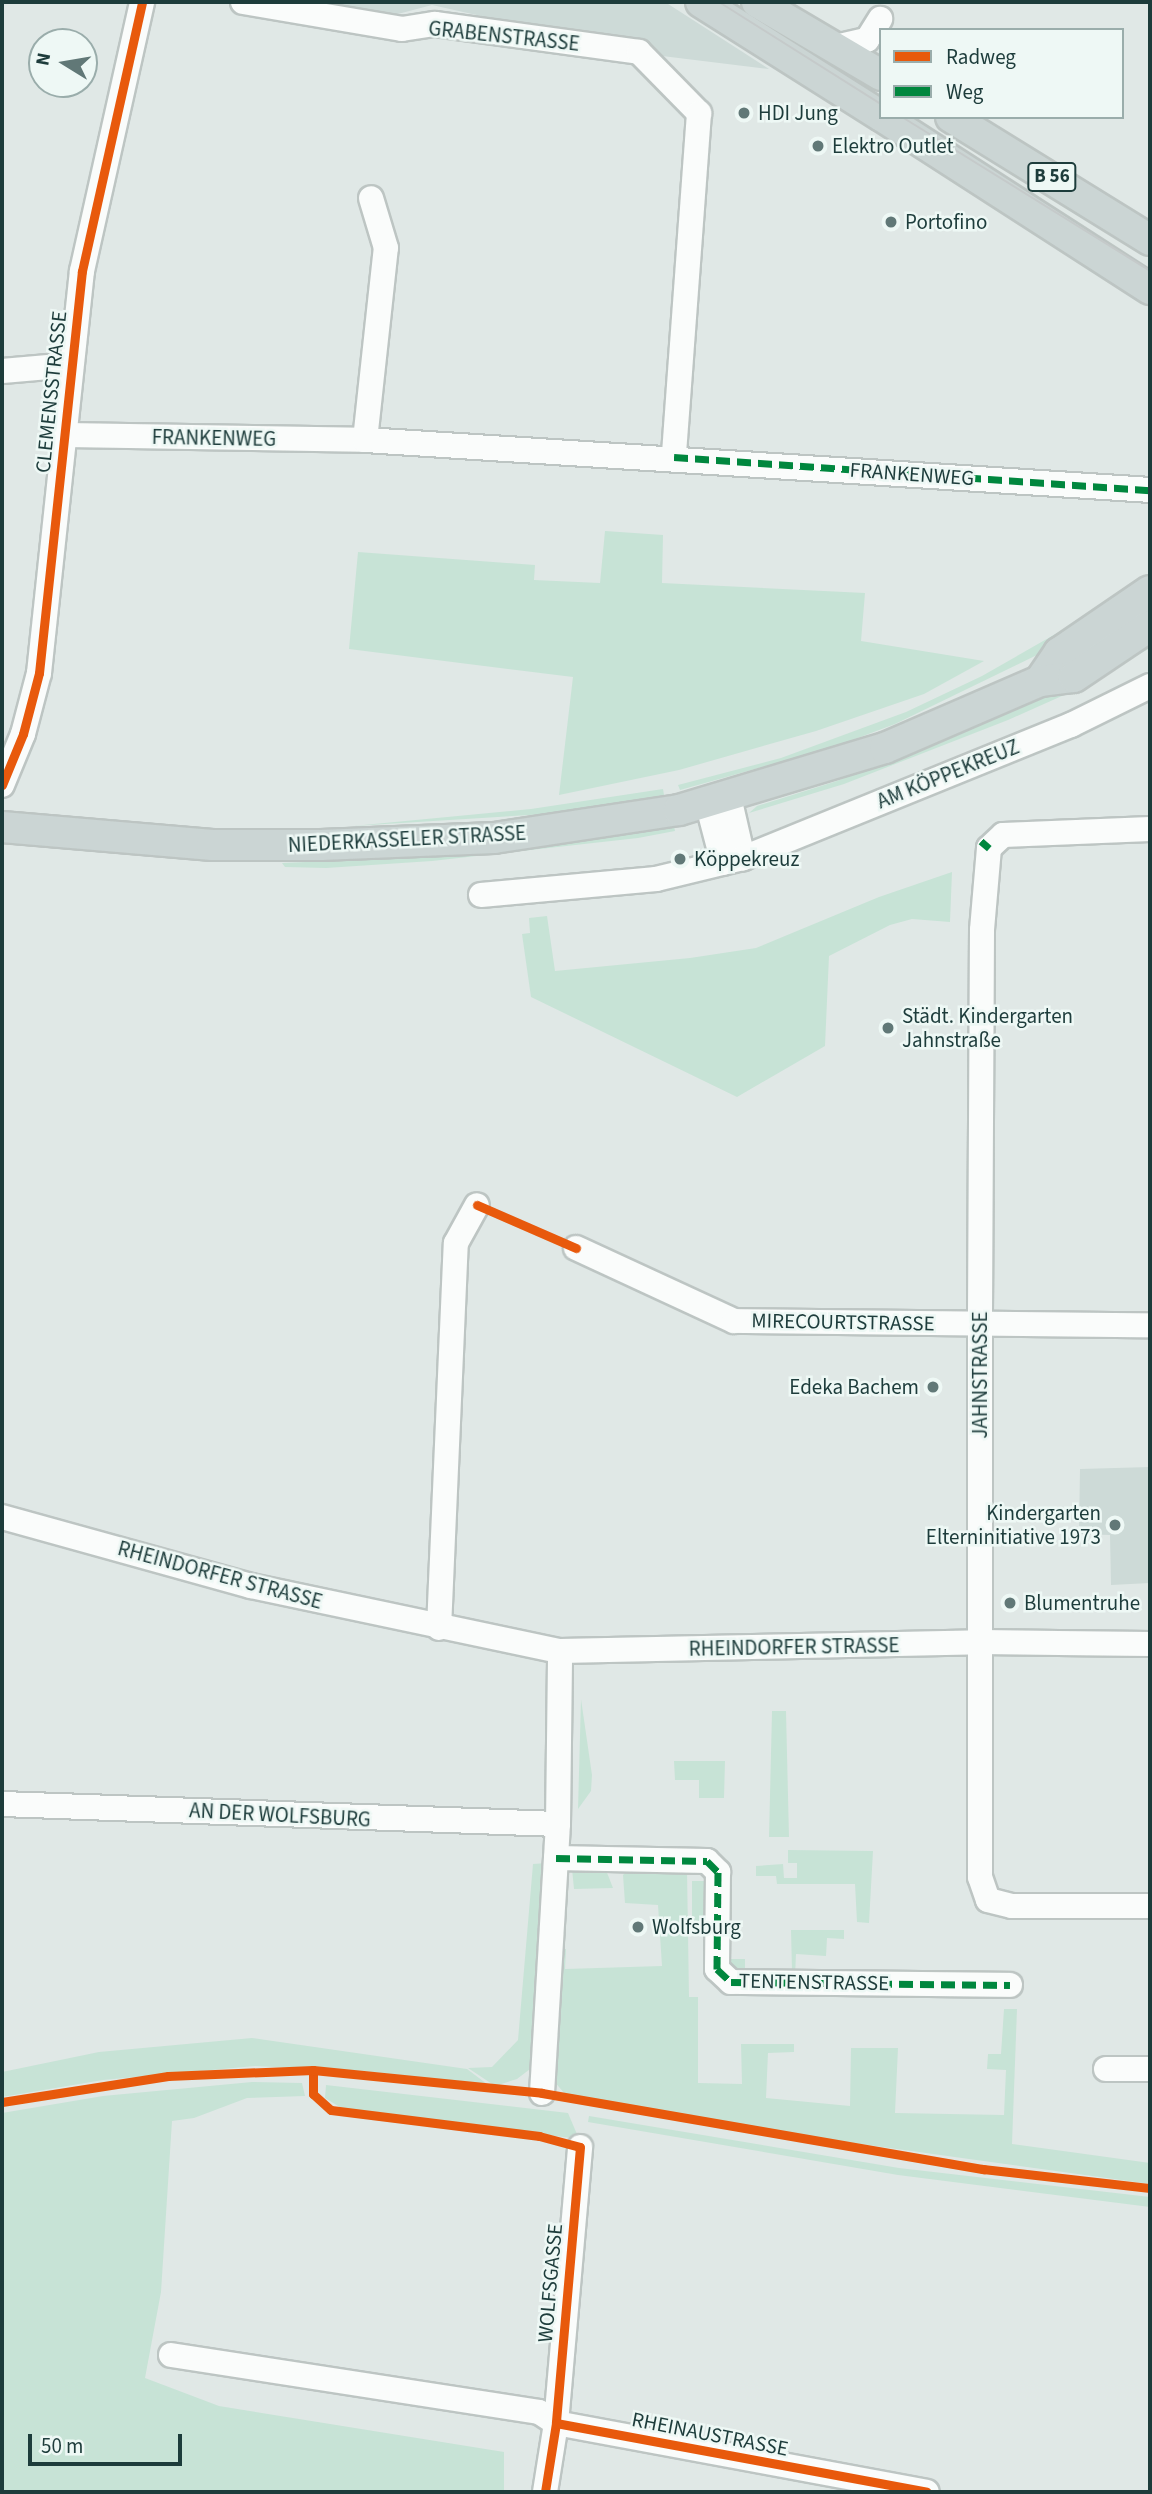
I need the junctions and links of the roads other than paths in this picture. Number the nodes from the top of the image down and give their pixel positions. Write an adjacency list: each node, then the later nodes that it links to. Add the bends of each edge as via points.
1 (142, 2): 15 (street, CLEMENSSTRASSE, via 82,271)
2 (243, 2): 19 (street, GRABENSTRASSE, via 402,29 435,23 639,52 699,113)
3 (701, 2): 9 (main road, B 56)
4 (757, 2): 7 (main road)
5 (881, 10): 6 (street); 7 (street, via 867,40)
6 (881, 28)
7 (831, 48): 8 (main road)
8 (879, 74)
9 (879, 115)
10 (885, 119): 14 (main road, B 56)
11 (954, 119): 13 (main road, B 56)
12 (371, 198): 18 (street, via 386,248)
13 (1150, 240)
14 (1150, 289)
15 (71, 365): 16 (street); 17 (street, CLEMENSSTRASSE)
16 (2, 370)
17 (63, 436): 18 (street, FRANKENWEG); 25 (street, CLEMENSSTRASSE, via 39,673 23,734)
18 (365, 440): 19 (street, FRANKENWEG)
19 (674, 457): 20 (street, FRANKENWEG)
20 (1150, 490)
21 (1150, 591): 23 (main road, via 1059,653)
22 (1150, 626): 23 (main road, NIEDERKASSELER STRASSE, via 1074,677)
23 (1040, 681): 26 (main road, NIEDERKASSELER STRASSE, via 885,748)
24 (1150, 686): 29 (street, AM KÖPPEKREUZ, via 1071,725)
25 (2, 785)
26 (718, 800): 27 (main road, NIEDERKASSELER STRASSE, via 494,838 347,844 212,845); 29 (street)
27 (2, 827)
28 (1150, 829): 33 (street, JAHNSTRASSE, via 1003,835 989,848 982,930)
29 (733, 860): 30 (street, AM KÖPPEKREUZ, via 656,879)
30 (481, 895)
31 (477, 1205): 36 (street, via 456,1243)
32 (576, 1248): 33 (street, MIRECOURTSTRASSE, via 734,1321)
33 (979, 1323): 34 (street, MIRECOURTSTRASSE); 37 (street, JAHNSTRASSE)
34 (1150, 1325)
35 (2, 1517): 36 (street, RHEINDORFER STRASSE, via 251,1586)
36 (439, 1628): 39 (street, RHEINDORFER STRASSE)
37 (981, 1642): 38 (street, RHEINDORFER STRASSE); 39 (street, RHEINDORFER STRASSE); 43 (street, JAHNSTRASSE, via 980,1877 988,1900 1012,1906)
38 (1150, 1644)
39 (561, 1651): 41 (street)
40 (2, 1804): 41 (street, AN DER WOLFSBURG)
41 (558, 1824): 42 (street)
42 (556, 1858): 44 (street, TENTENSTRASSE, via 706,1860 718,1872 717,1969 731,1982); 47 (street)
43 (1150, 1906)
44 (1010, 1985)
45 (1106, 2069): 46 (street)
46 (1150, 2070)
47 (542, 2093)
48 (580, 2147): 50 (street, WOLFSGASSE)
49 (171, 2355): 50 (street, RHEINAUSTRASSE, via 539,2412)
50 (556, 2423): 51 (street); 52 (street, RHEINAUSTRASSE)
51 (545, 2492)
52 (928, 2492)

